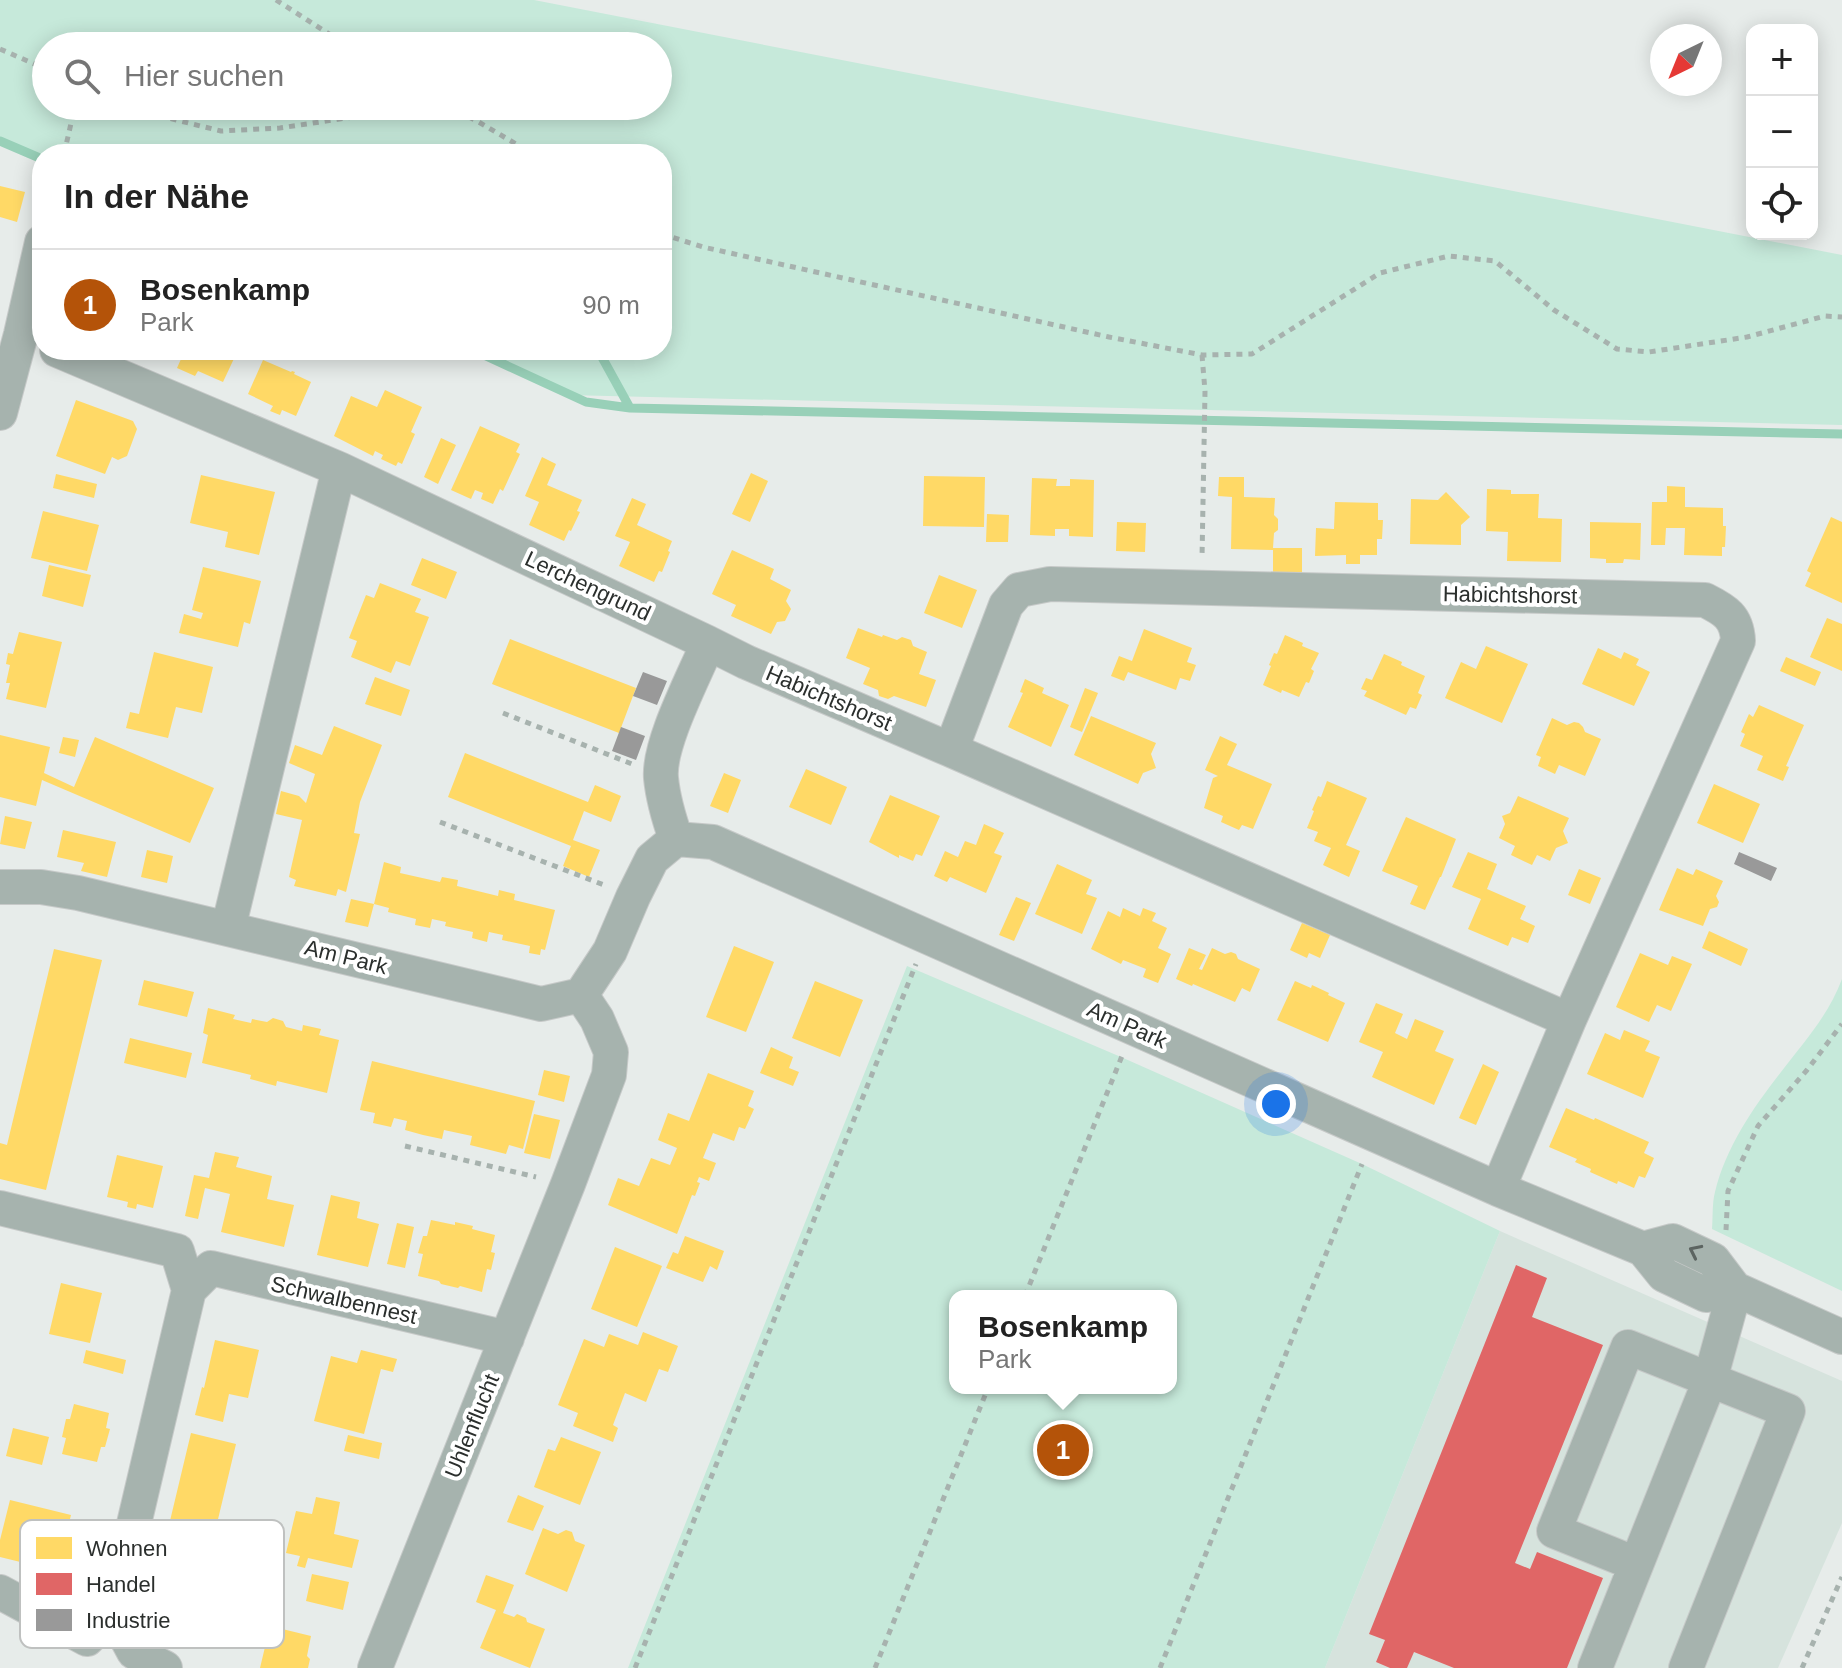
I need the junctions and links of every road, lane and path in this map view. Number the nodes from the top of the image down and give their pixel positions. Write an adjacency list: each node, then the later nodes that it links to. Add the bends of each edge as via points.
1 (276, 0): 2 (path)
2 (326, 32)
3 (0, 49): 4 (path)
4 (32, 63)
5 (71, 120): 9 (path)
6 (176, 120): 7 (path, via 221,131)
7 (333, 120)
8 (475, 120): 10 (path)
9 (66, 144)
10 (516, 144)
11 (672, 237): 14 (path)
12 (1842, 317): 14 (path, via 1825,316 1747,337 1649,352 1617,349 1554,310 1495,261 1449,256 1380,273 1252,354)
13 (32, 338): 16 (street)
14 (1202, 355): 18 (path)
15 (81, 360): 17 (street, Lerchengrund)
16 (0, 410)
17 (339, 469): 19 (street, Lerchengrund); 27 (street)
18 (1202, 587): 21 (street, Habichtshorst, via 1050,584 1019,590 1006,605); 30 (street, Habichtshorst, via 1705,600 1724,610 1737,628 1738,641)
19 (708, 643): 21 (street, Habichtshorst); 22 (street, via 665,743)
20 (503, 713): 22 (path)
21 (951, 750): 30 (street, Habichtshorst)
22 (660, 775): 24 (street)
23 (440, 822): 26 (path)
24 (676, 839): 26 (street, via 652,859); 36 (street, Am Park, via 713,842)
25 (0, 887): 27 (street, Am Park, via 78,893)
26 (633, 897): 29 (street, via 610,951)
27 (228, 929): 29 (street, Am Park, via 541,1004)
28 (913, 970): 54 (path)
29 (581, 995): 35 (street, Uhlenflucht, via 611,1052 609,1075)
30 (1569, 1020): 36 (street, Habichtshorst)
31 (1842, 1024): 38 (path, via 1758,1126 1728,1191)
32 (1121, 1057): 41 (path)
33 (405, 1146): 35 (path)
34 (1362, 1164): 56 (path)
35 (568, 1184): 43 (street, Uhlenflucht)
36 (1498, 1189): 39 (street, Am Park, via 1643,1249 1664,1275 1706,1295)
37 (0, 1208): 40 (street, via 177,1251)
38 (1726, 1241)
39 (1735, 1289): 42 (street, Am Park); 44 (street)
40 (189, 1290): 43 (street, Schwalbennest, via 211,1268); 46 (street)
41 (1027, 1290)
42 (1842, 1337)
43 (507, 1338): 53 (street, Uhlenflucht)
44 (1710, 1380): 47 (street); 47 (street, via 1628,1347 1554,1531); 58 (street, via 1788,1411)
45 (986, 1394): 55 (path)
46 (135, 1520)
47 (1636, 1564): 57 (street)
48 (1842, 1577): 59 (path)
49 (0, 1592): 50 (street)
50 (20, 1603)
51 (132, 1648): 52 (street)
52 (165, 1668)
53 (375, 1668)
54 (635, 1668)
55 (875, 1668)
56 (1160, 1668)
57 (1595, 1668)
58 (1686, 1668)
59 (1802, 1668)

